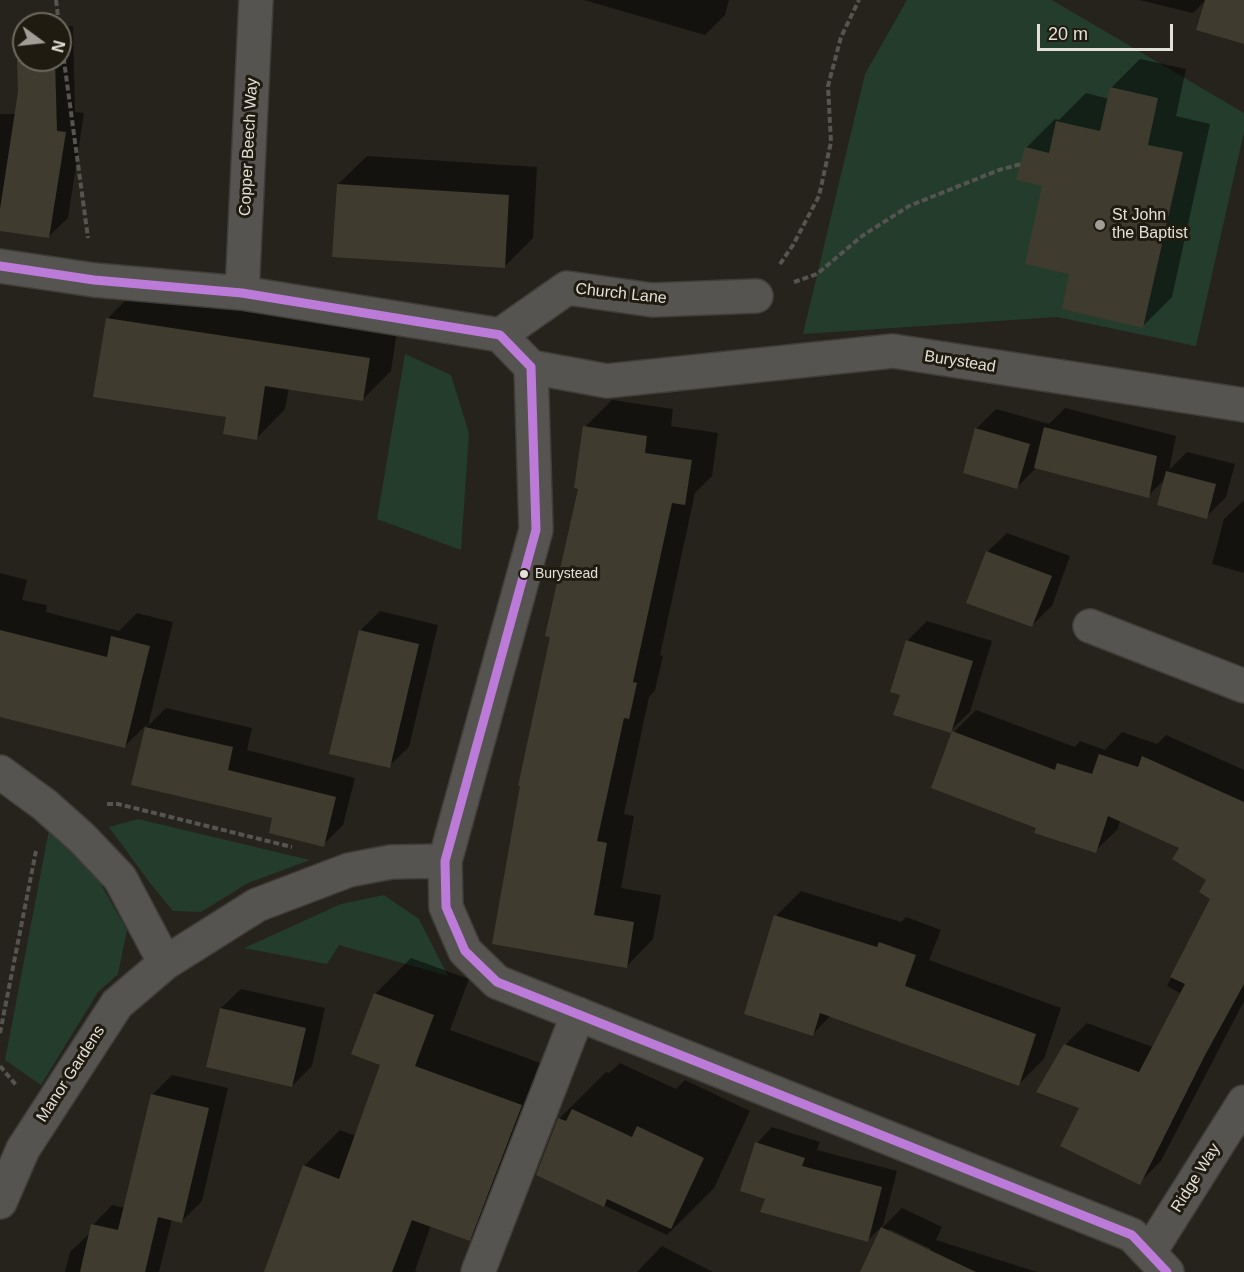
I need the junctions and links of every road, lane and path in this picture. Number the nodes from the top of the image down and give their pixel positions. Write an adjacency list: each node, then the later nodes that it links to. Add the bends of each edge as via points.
1 (256, 0): 7 (street, Copper Beech Way)
2 (859, 0): 8 (path, via 841,37 828,86 831,142 819,195 794,245)
3 (66, 72): 6 (path)
4 (1021, 164): 8 (path, via 909,207 862,236 817,274)
5 (0, 266): 6 (street)
6 (94, 280): 7 (street)
7 (242, 293): 9 (street)
8 (756, 296): 9 (street, Church Lane, via 652,300 567,288)
9 (500, 335): 10 (street)
10 (531, 367): 11 (street, Burystead, via 607,381 893,351); 15 (street, via 536,530)
11 (1244, 405)
12 (1090, 626): 13 (street)
13 (1244, 686)
14 (0, 772): 16 (street, via 45,805 120,878)
15 (445, 861): 16 (street, Manor Gardens, via 391,862 349,870 258,904); 17 (street, via 446,907 465,951 496,982)
16 (165, 963): 19 (street, Manor Gardens, via 117,1004 23,1149)
17 (578, 1014): 20 (street, via 1132,1235); 21 (street)
18 (1244, 1102): 20 (street, Ridge Way)
19 (0, 1202)
20 (1158, 1263)
21 (478, 1272)

